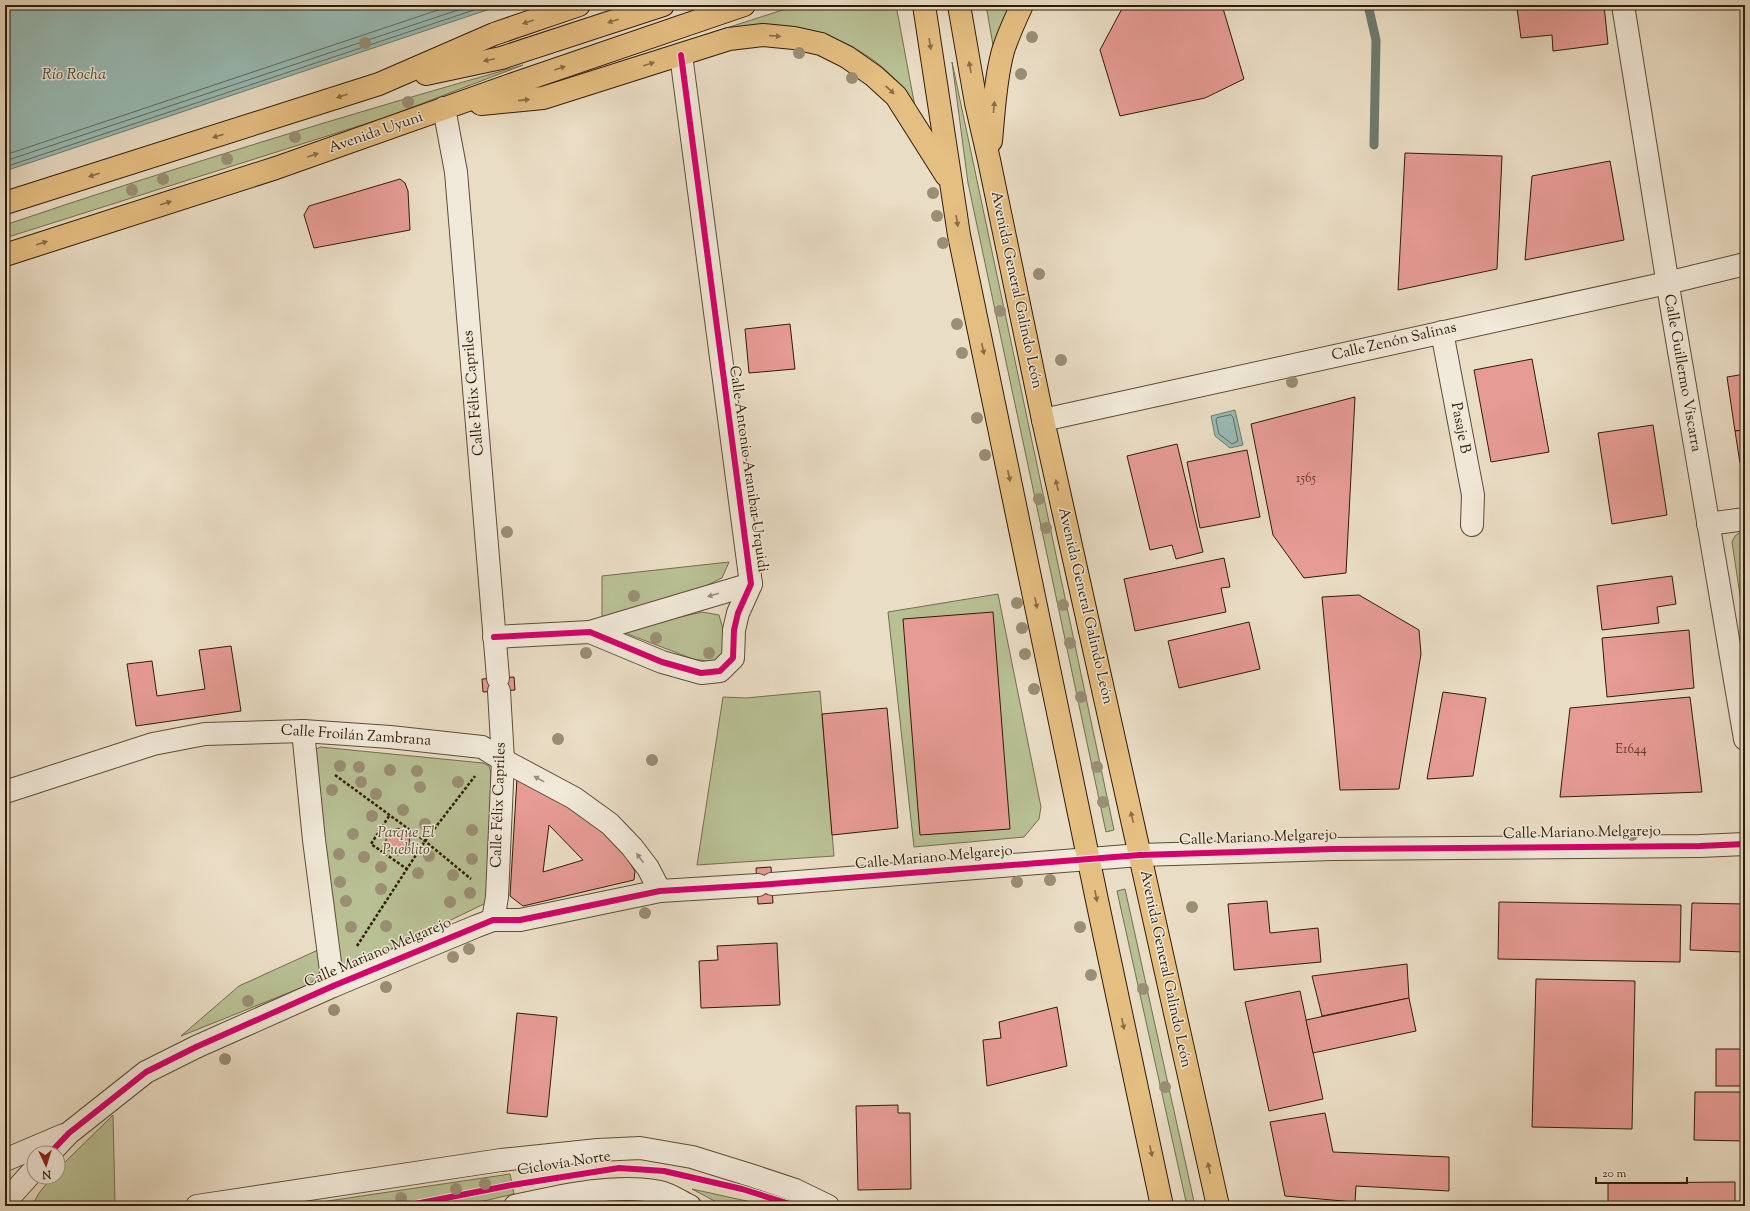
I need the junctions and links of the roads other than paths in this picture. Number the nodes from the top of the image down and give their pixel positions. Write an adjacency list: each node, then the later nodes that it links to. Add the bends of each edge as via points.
1 (579, 5): 9 (main road, one-way to 9, via 494,34)
2 (663, 5): 9 (main road, one-way to 9, via 501,58)
3 (744, 5): 10 (main road, Avenida Uyuni, one-way to 3)
4 (924, 5): 12 (main road, one-way to 12)
5 (959, 5): 11 (main road, Avenida General Galindo León, one-way to 5, via 976,104)
6 (1022, 5): 11 (main road, one-way to 6, via 994,104 1003,52)
7 (1623, 5): 16 (street, Calle Guillermo Viscarra)
8 (681, 55): 10 (main road, one-way to 8, via 543,98); 12 (main road, one-way to 12, via 729,39 763,35 821,44 848,57 896,96); 22 (street, Calle Antonio Aranibar Urquidi)
9 (379, 84): 13 (main road, one-way to 13)
10 (444, 108): 14 (main road, Avenida Uyuni, one-way to 10, via 276,168); 24 (street, Calle Félix Capriles, via 456,172)
11 (989, 160): 18 (main road, Avenida General Galindo León)
12 (951, 183): 31 (main road, one-way to 31, via 959,235)
13 (5, 203)
14 (5, 255)
15 (1745, 264): 16 (street, Calle Zenón Salinas)
16 (1667, 282): 17 (street, Calle Zenón Salinas); 20 (street, Calle Guillermo Viscarra)
17 (1442, 332): 18 (street, Calle Zenón Salinas); 21 (street, Pasaje B, via 1473,495)
18 (1043, 420): 30 (main road, Avenida General Galindo León, one-way to 18)
19 (1745, 519): 20 (street)
20 (1708, 524): 26 (street, Calle Guillermo Viscarra)
21 (1472, 525)
22 (750, 584): 23 (street, one-way to 23); 23 (street, Calle Antonio Aranibar Urquidi, via 734,630 733,658 720,671 701,672 662,662)
23 (590, 632): 24 (street, Calle Antonio Aranibar Urquidi)
24 (494, 637): 27 (street, Calle Félix Capriles)
25 (303, 731): 27 (street, Calle Froilán Zambrana, via 390,736 482,747); 28 (street, Calle Froilán Zambrana, via 204,734 153,744); 34 (street)
26 (1745, 739)
27 (503, 760): 32 (street, Calle Froilán Zambrana, one-way to 27, via 648,868 610,824 574,798); 33 (street, Calle Félix Capriles, via 497,897)
28 (5, 792)
29 (1745, 844): 30 (street, Calle Mariano Melgarejo, via 1333,849)
30 (1140, 855): 31 (street, Calle Mariano Melgarejo); 45 (main road, Avenida General Galindo León, one-way to 30)
31 (1088, 858): 32 (street, Calle Mariano Melgarejo, via 765,885); 44 (main road, one-way to 44)
32 (660, 891): 33 (street, Calle Mariano Melgarejo, via 520,920)
33 (493, 920): 34 (street, Calle Mariano Melgarejo)
34 (333, 986): 35 (street, Calle Mariano Melgarejo, via 146,1072)
35 (69, 1133): 36 (street, Calle Mariano Melgarejo); 37 (street, Calle Mariano Melgarejo)
36 (58, 1145)
37 (5, 1160)
38 (26, 1179): 39 (street)
39 (5, 1202)
40 (197, 1206): 43 (street, via 502,1160 640,1148 692,1157 795,1190)
41 (514, 1206): 42 (street, via 559,1196 624,1189 661,1192)
42 (690, 1206)
43 (828, 1206)
44 (1162, 1206)
45 (1218, 1206)

